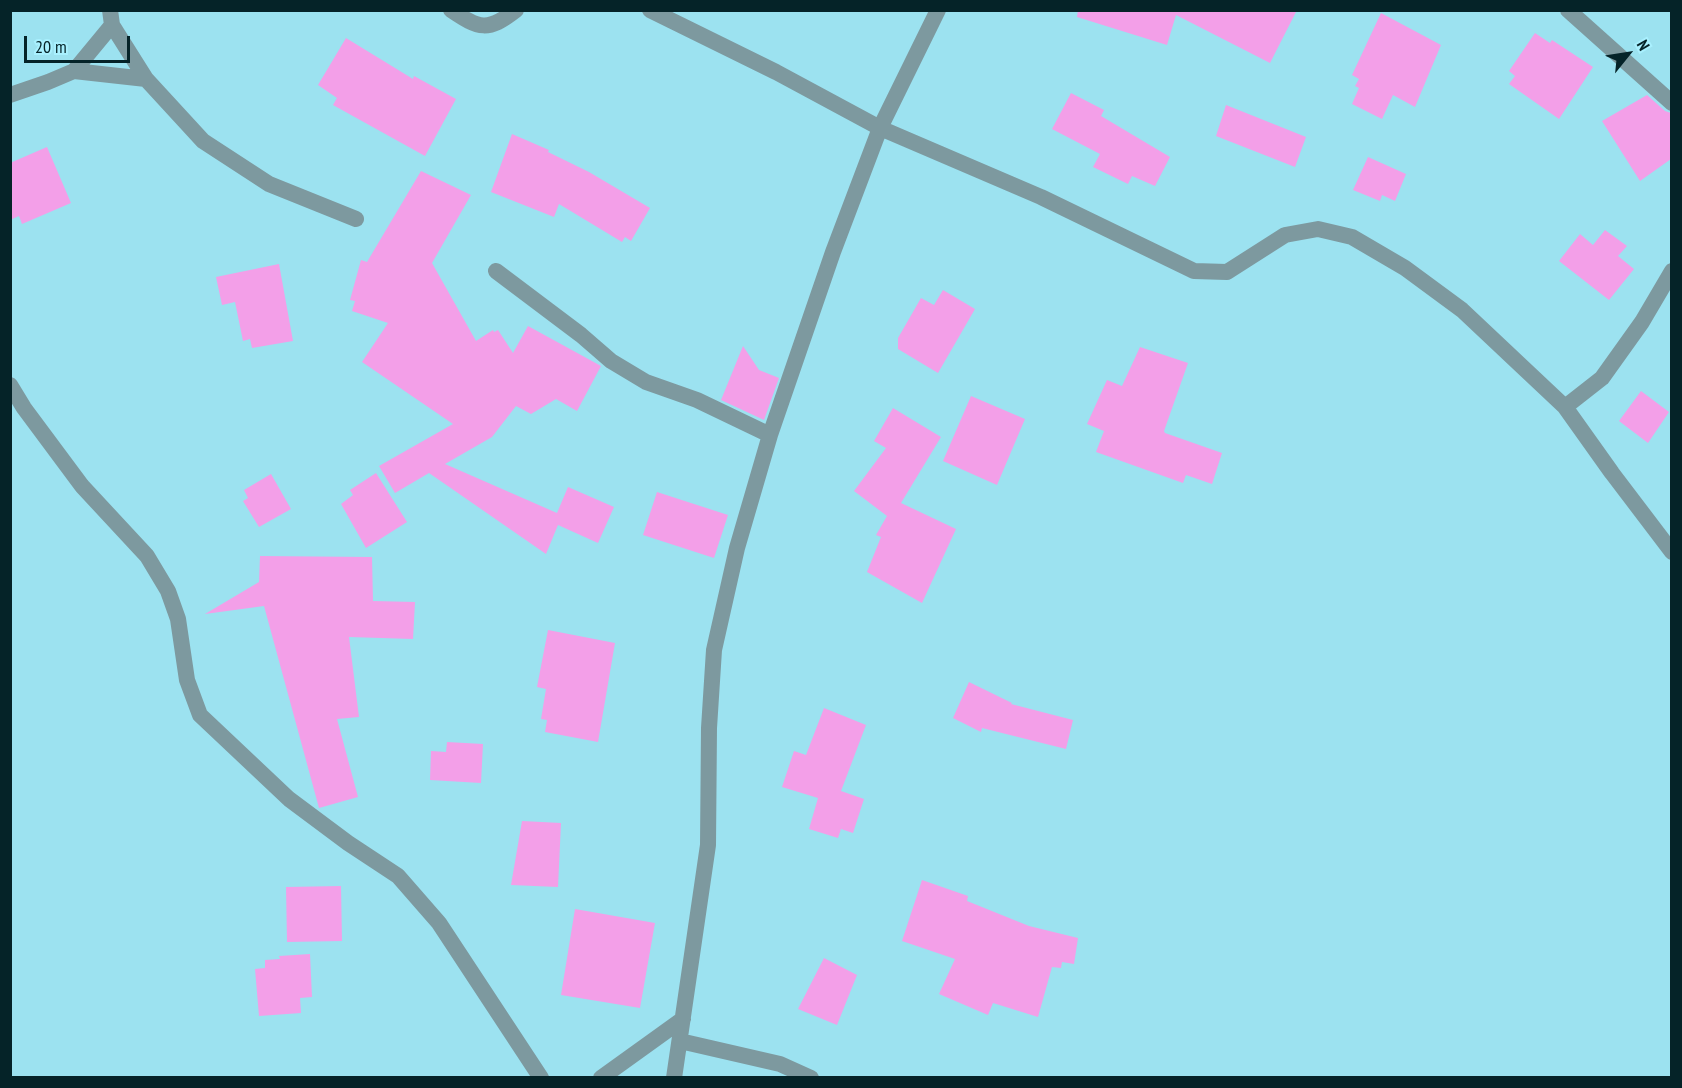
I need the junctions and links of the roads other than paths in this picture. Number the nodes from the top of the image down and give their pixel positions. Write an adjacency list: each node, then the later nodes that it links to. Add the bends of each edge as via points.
1 (451, 10): 2 (street, via 471,24 487,26)
2 (516, 10)
3 (650, 10): 11 (street)
4 (938, 10): 11 (street)
5 (1568, 10): 10 (street)
6 (111, 18): 7 (street); 8 (street)
7 (74, 71): 8 (street); 9 (street)
8 (146, 79): 12 (street, via 203,141 269,183)
9 (10, 95)
10 (1671, 103)
11 (880, 128): 16 (street, via 1041,197 1194,271 1227,272 1284,235 1318,229 1352,237 1405,268 1462,310); 17 (street)
12 (356, 219)
13 (496, 270): 17 (street, via 611,361 646,382 696,400)
14 (1671, 271): 16 (street, via 1642,322 1602,378)
15 (10, 385): 21 (street, via 82,486 147,556 168,591 178,619 187,680 200,715 289,799 398,876 439,922)
16 (1565, 406): 18 (street)
17 (770, 435): 19 (street, via 737,548 714,650 708,845)
18 (1671, 552)
19 (683, 1018): 20 (street); 22 (street)
20 (680, 1041): 23 (street); 24 (street, via 780,1064)
21 (541, 1077)
22 (601, 1077)
23 (674, 1077)
24 (811, 1077)

